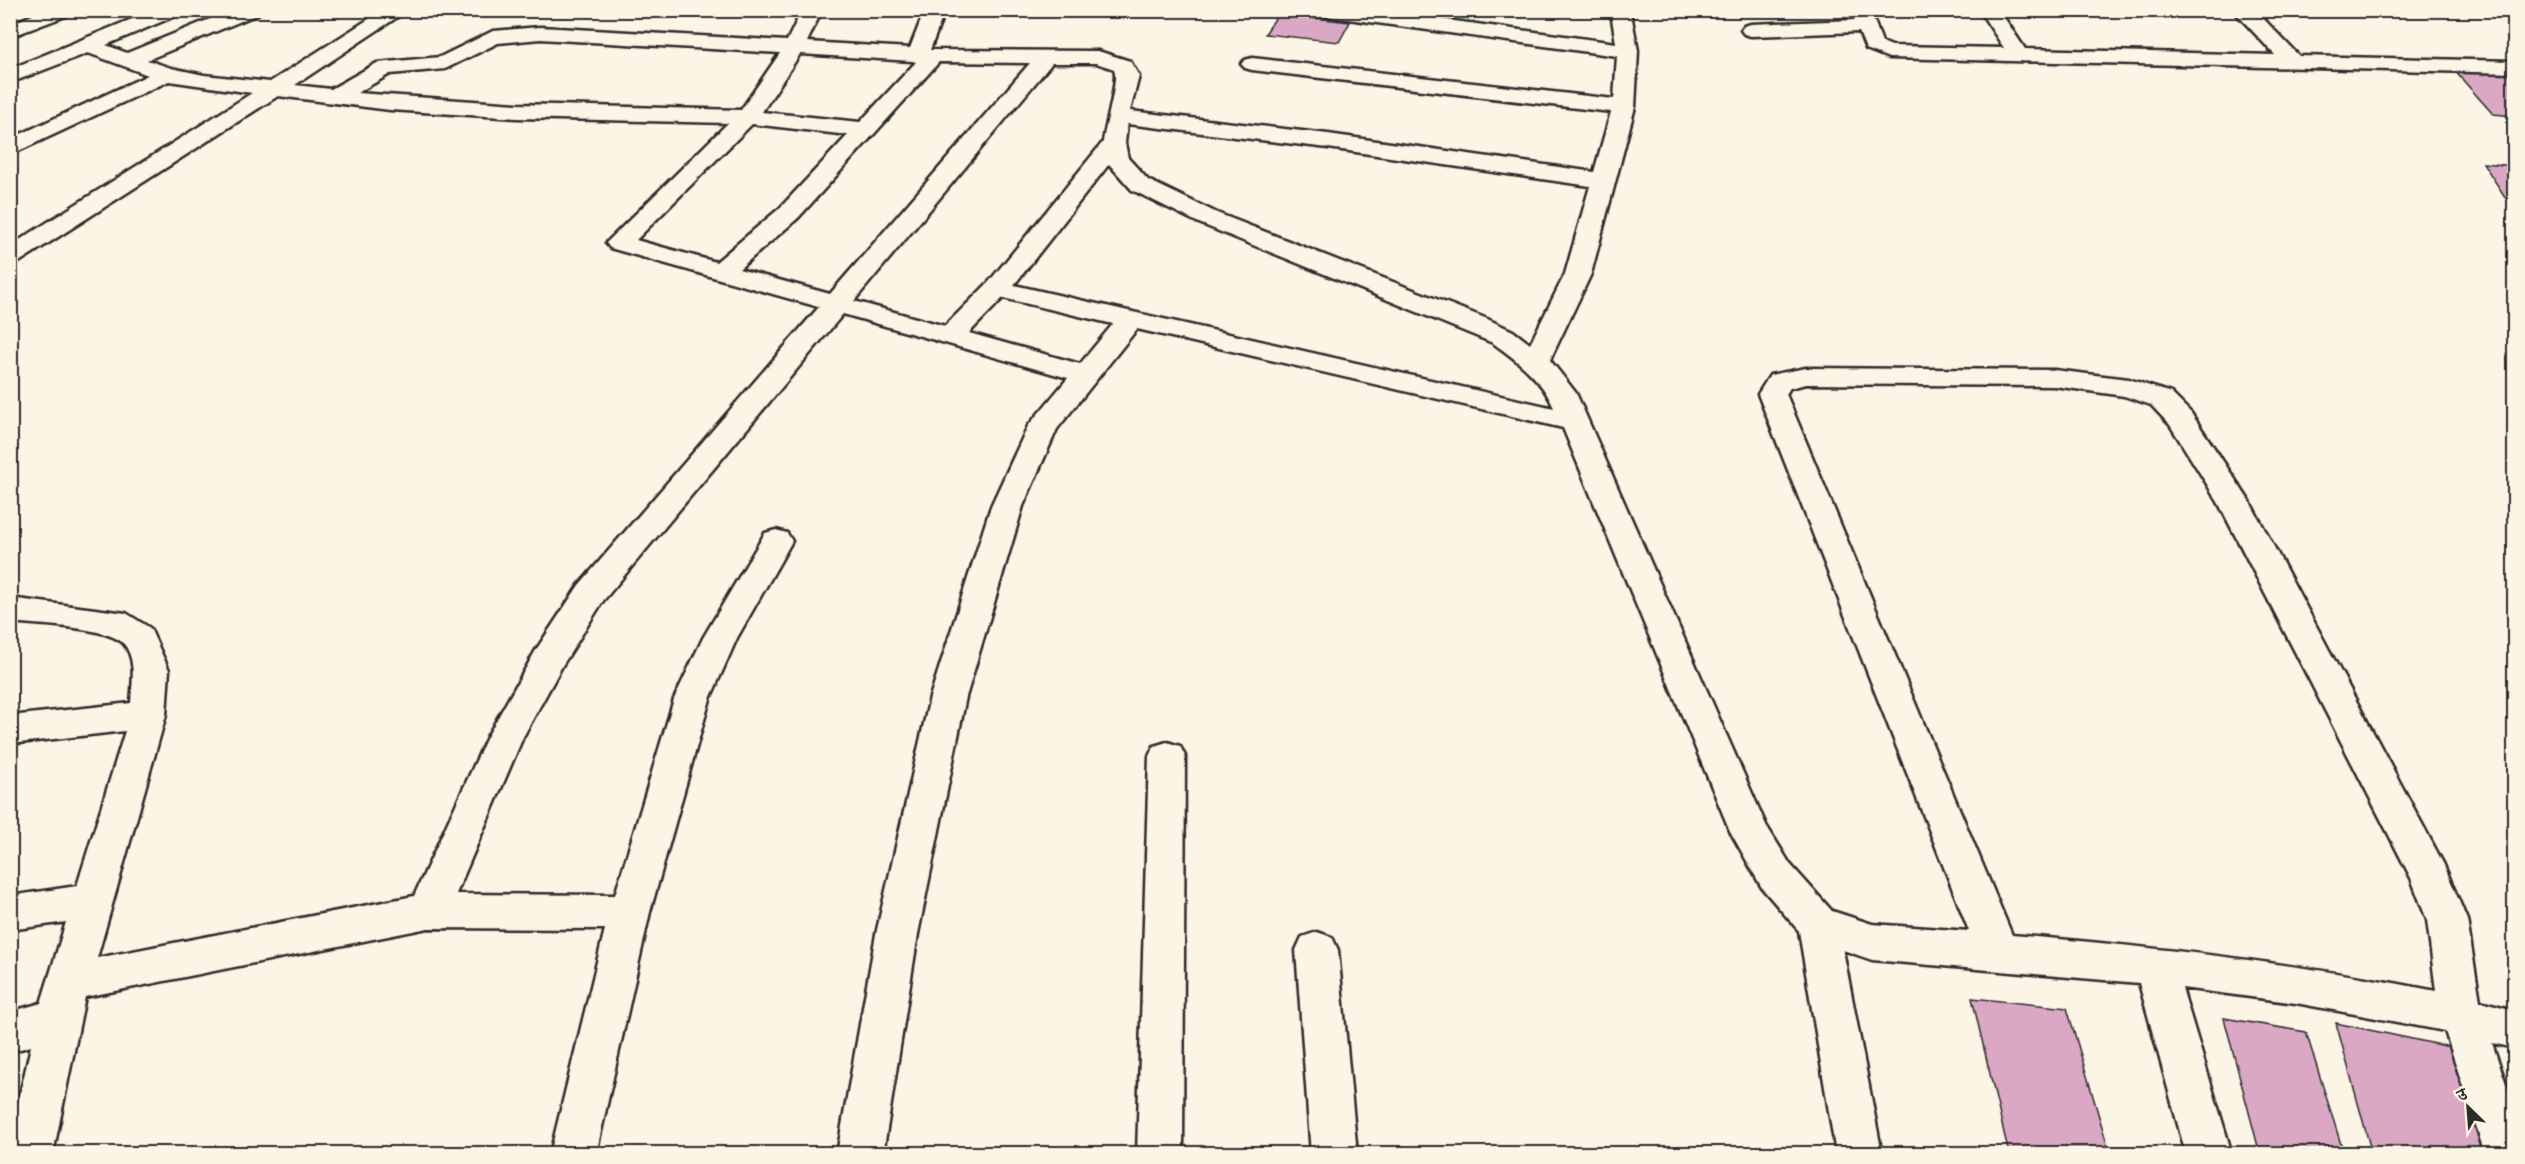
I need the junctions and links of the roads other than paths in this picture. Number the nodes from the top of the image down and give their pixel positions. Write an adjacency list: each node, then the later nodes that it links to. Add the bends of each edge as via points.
1 (64, 10): 14 (street)
2 (173, 10): 16 (street)
3 (251, 10): 22 (street)
4 (398, 10): 28 (street)
5 (812, 10): 17 (street)
6 (935, 10): 20 (street)
7 (1326, 10): 18 (street)
8 (1617, 10): 18 (street)
9 (1744, 10): 13 (street, via 1752,39)
10 (1989, 10): 19 (street)
11 (2243, 10): 23 (street)
12 (519, 17): 15 (street)
13 (1864, 18): 19 (street, via 1873,45 1884,51)
14 (10, 31)
15 (493, 37): 17 (street, via 540,33); 29 (street, via 445,63 385,68)
16 (89, 46): 22 (street); 27 (street)
17 (793, 50): 20 (street); 31 (street)
18 (1628, 51): 30 (street)
19 (2018, 54): 23 (street)
20 (925, 56): 21 (street); 33 (street)
21 (1047, 56): 32 (street, via 1098,57 1124,65 1128,76); 39 (street)
22 (128, 60): 26 (street)
23 (2292, 60): 25 (street)
24 (1252, 64): 30 (street)
25 (2514, 67)
26 (166, 74): 28 (street); 34 (street)
27 (10, 77)
28 (271, 90): 29 (street); 36 (street)
29 (335, 96): 31 (street, via 517,111)
30 (1624, 107): 35 (street)
31 (747, 117): 33 (street); 37 (street, via 619,243)
32 (1115, 129): 35 (street, via 1231,128); 38 (street); 42 (street, via 1118,159 1140,184 1208,218 1475,324)
33 (867, 130): 37 (street, via 789,213)
34 (10, 148)
35 (1605, 180): 42 (street, via 1578,274)
36 (10, 258)
37 (720, 272): 39 (street)
38 (997, 289): 40 (street); 41 (street)
39 (836, 304): 41 (street); 51 (street, via 591,593 548,659 505,737)
40 (1130, 321): 43 (street); 44 (street)
41 (951, 336): 43 (street)
42 (1536, 361): 44 (street, via 1562,393)
43 (1086, 374): 64 (street, via 1043,426 1007,506 948,697 897,934)
44 (1575, 422): 54 (street, via 1749,831 1776,876)
45 (776, 542): 52 (street, via 720,638 692,699)
46 (10, 610): 47 (street, via 114,622 138,637 151,670)
47 (148, 715): 48 (street); 50 (street)
48 (10, 730)
49 (1167, 756): 65 (street)
50 (94, 901): 53 (street); 58 (street)
51 (428, 911): 52 (street); 58 (street, via 266,941)
52 (630, 912): 63 (street)
53 (10, 913)
54 (1818, 924): 56 (street, via 1872,942); 67 (street)
55 (1317, 950): 66 (street)
56 (1998, 951): 57 (street); 59 (street, via 1795,456 1772,394 1780,381 1806,376 2054,378 2129,387 2161,399 2181,419 2234,502 2430,877 2447,920)
57 (2155, 966): 59 (street, via 2264,978); 68 (street)
58 (63, 1000): 61 (street); 62 (street)
59 (2461, 1015): 60 (street); 69 (street)
60 (2514, 1029)
61 (10, 1032)
62 (30, 1154)
63 (573, 1154)
64 (860, 1154)
65 (1160, 1154)
66 (1334, 1154)
67 (1859, 1154)
68 (2209, 1154)
69 (2508, 1154)

